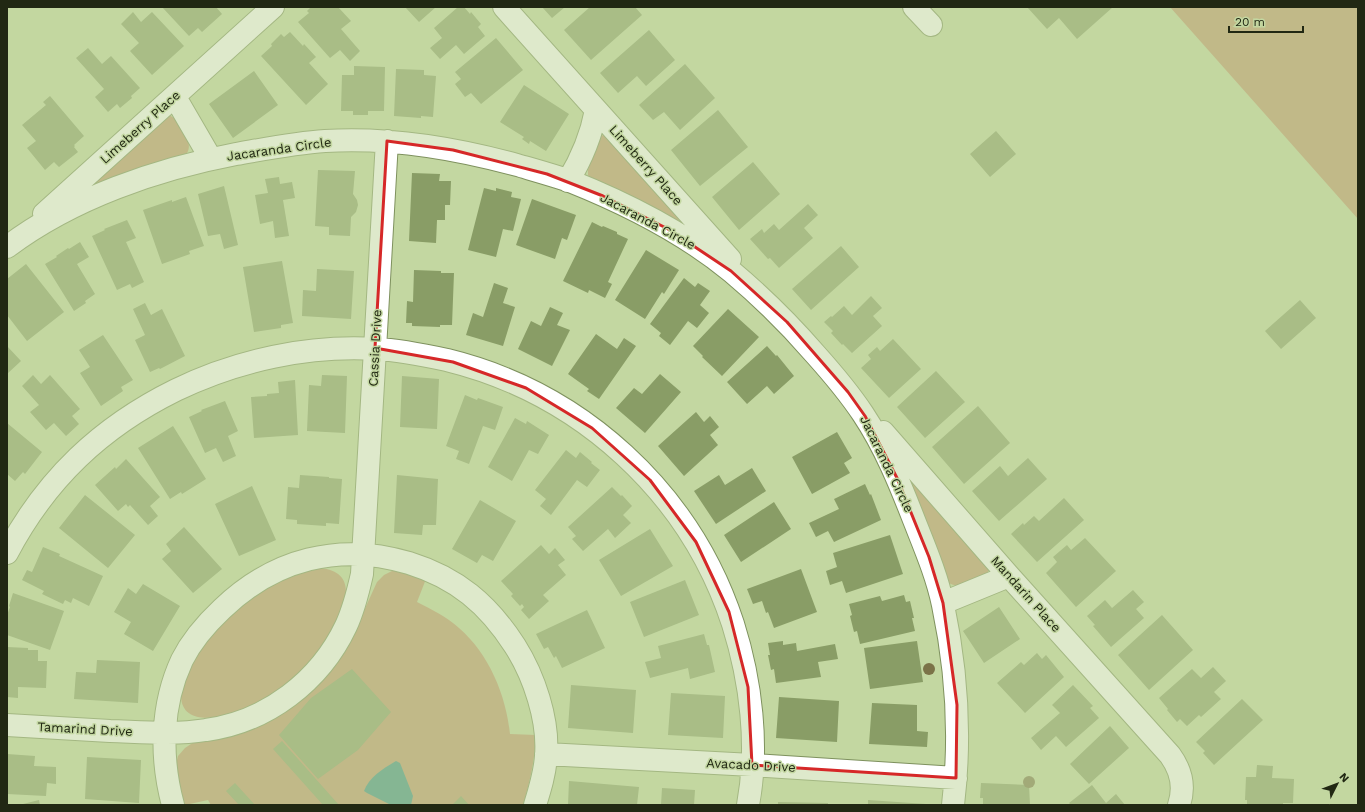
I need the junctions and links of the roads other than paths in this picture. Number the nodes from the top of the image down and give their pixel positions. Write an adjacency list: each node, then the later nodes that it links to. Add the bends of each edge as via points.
1 (273, 7): 5 (street, Limeberry Place)
2 (504, 7): 6 (street, Limeberry Place)
3 (914, 7): 4 (street)
4 (932, 25)
5 (175, 97): 8 (street); 10 (street, Limeberry Place)
6 (596, 110): 9 (street, via 584,154); 11 (street, Limeberry Place)
7 (387, 141): 8 (street, Jacaranda Circle, via 307,142); 9 (street, Jacaranda Circle, via 473,154); 12 (street, Cassia Drive)
8 (211, 159): 10 (street, Jacaranda Circle, via 99,195 40,224)
9 (568, 181): 11 (street, Jacaranda Circle, via 640,213 692,243 731,271)
10 (7, 247)
11 (787, 322): 13 (street, Jacaranda Circle)
12 (375, 348): 14 (street, via 321,350 265,359 211,375 159,398 110,431 67,469 31,512); 15 (street, Cassia Drive); 21 (street, via 400,350 453,362 495,374 526,388 592,428 650,480 696,542 720,588 729,612 748,687)
13 (848, 392): 16 (street, Mandarin Place); 17 (street, Jacaranda Circle, via 865,416 897,478 929,557)
14 (7, 553)
15 (364, 554): 19 (street, via 326,556 288,566 257,581 228,603 203,628 182,660 170,697); 19 (street, Cassia Drive, via 358,596 346,626 324,663 304,683 274,706 246,720 207,730); 20 (street, via 382,556 438,574 469,593 494,616 519,652 536,689 545,731)
16 (1009, 576): 17 (street); 27 (street, Mandarin Place, via 1176,763 1181,780)
17 (943, 603): 22 (street, Jacaranda Circle, via 957,705)
18 (7, 725): 19 (street, Tamarind Drive)
19 (164, 733): 23 (street, via 166,771)
20 (546, 754): 21 (street, Avacado Drive); 24 (street)
21 (752, 765): 22 (street, Avacado Drive); 25 (street)
22 (956, 778): 26 (street, Jacaranda Circle)
23 (173, 805)
24 (535, 805)
25 (748, 805)
26 (953, 805)
27 (1179, 805)

